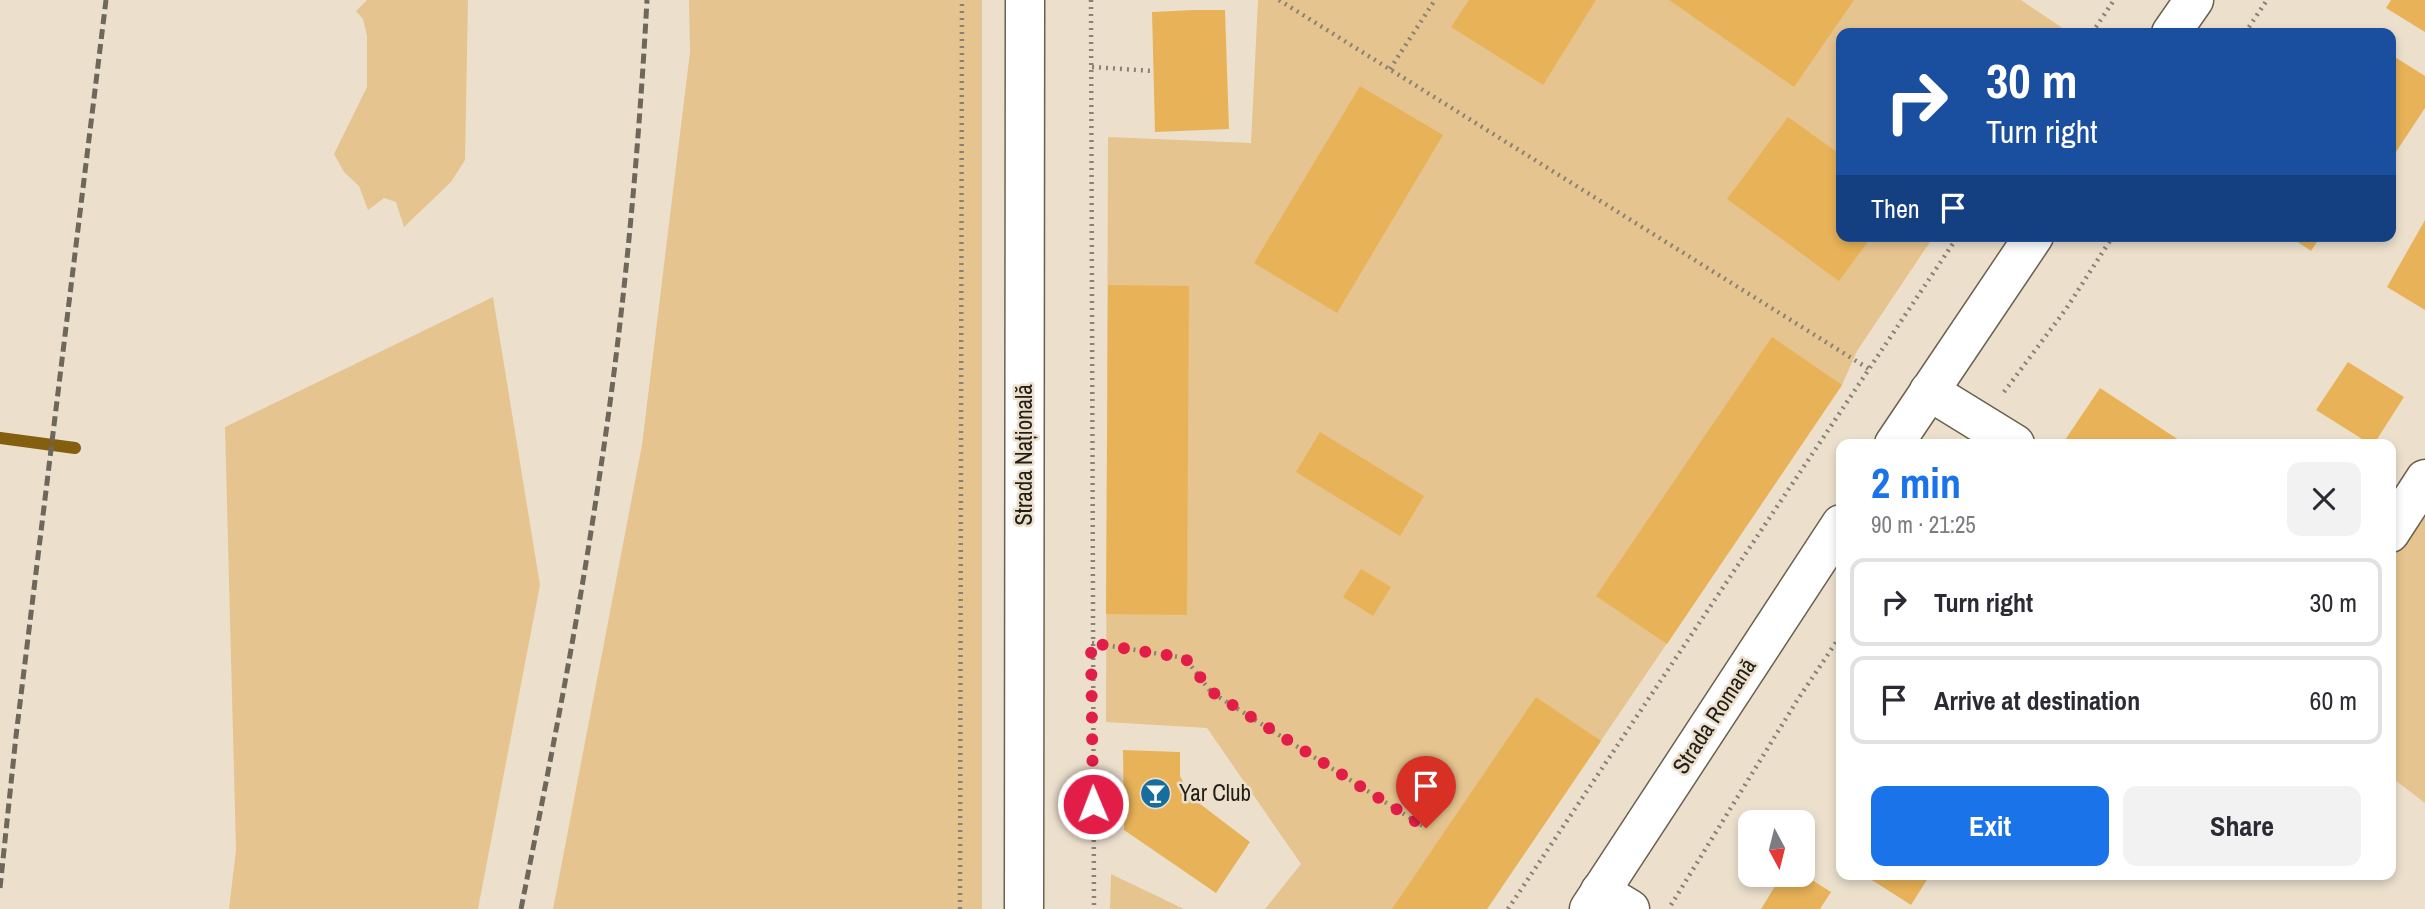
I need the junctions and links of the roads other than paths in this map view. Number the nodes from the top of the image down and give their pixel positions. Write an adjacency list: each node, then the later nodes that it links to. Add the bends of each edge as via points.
1 (1025, 0): 12 (street, Strada Națională)
2 (2194, 0): 3 (street)
3 (2174, 28)
4 (2030, 242): 5 (street)
5 (1929, 391): 6 (street); 7 (street)
6 (1897, 439)
7 (2008, 439)
8 (2425, 479): 9 (street)
9 (2396, 524)
10 (1836, 532): 11 (street, Strada Romană)
11 (1606, 903)
12 (1024, 909)

